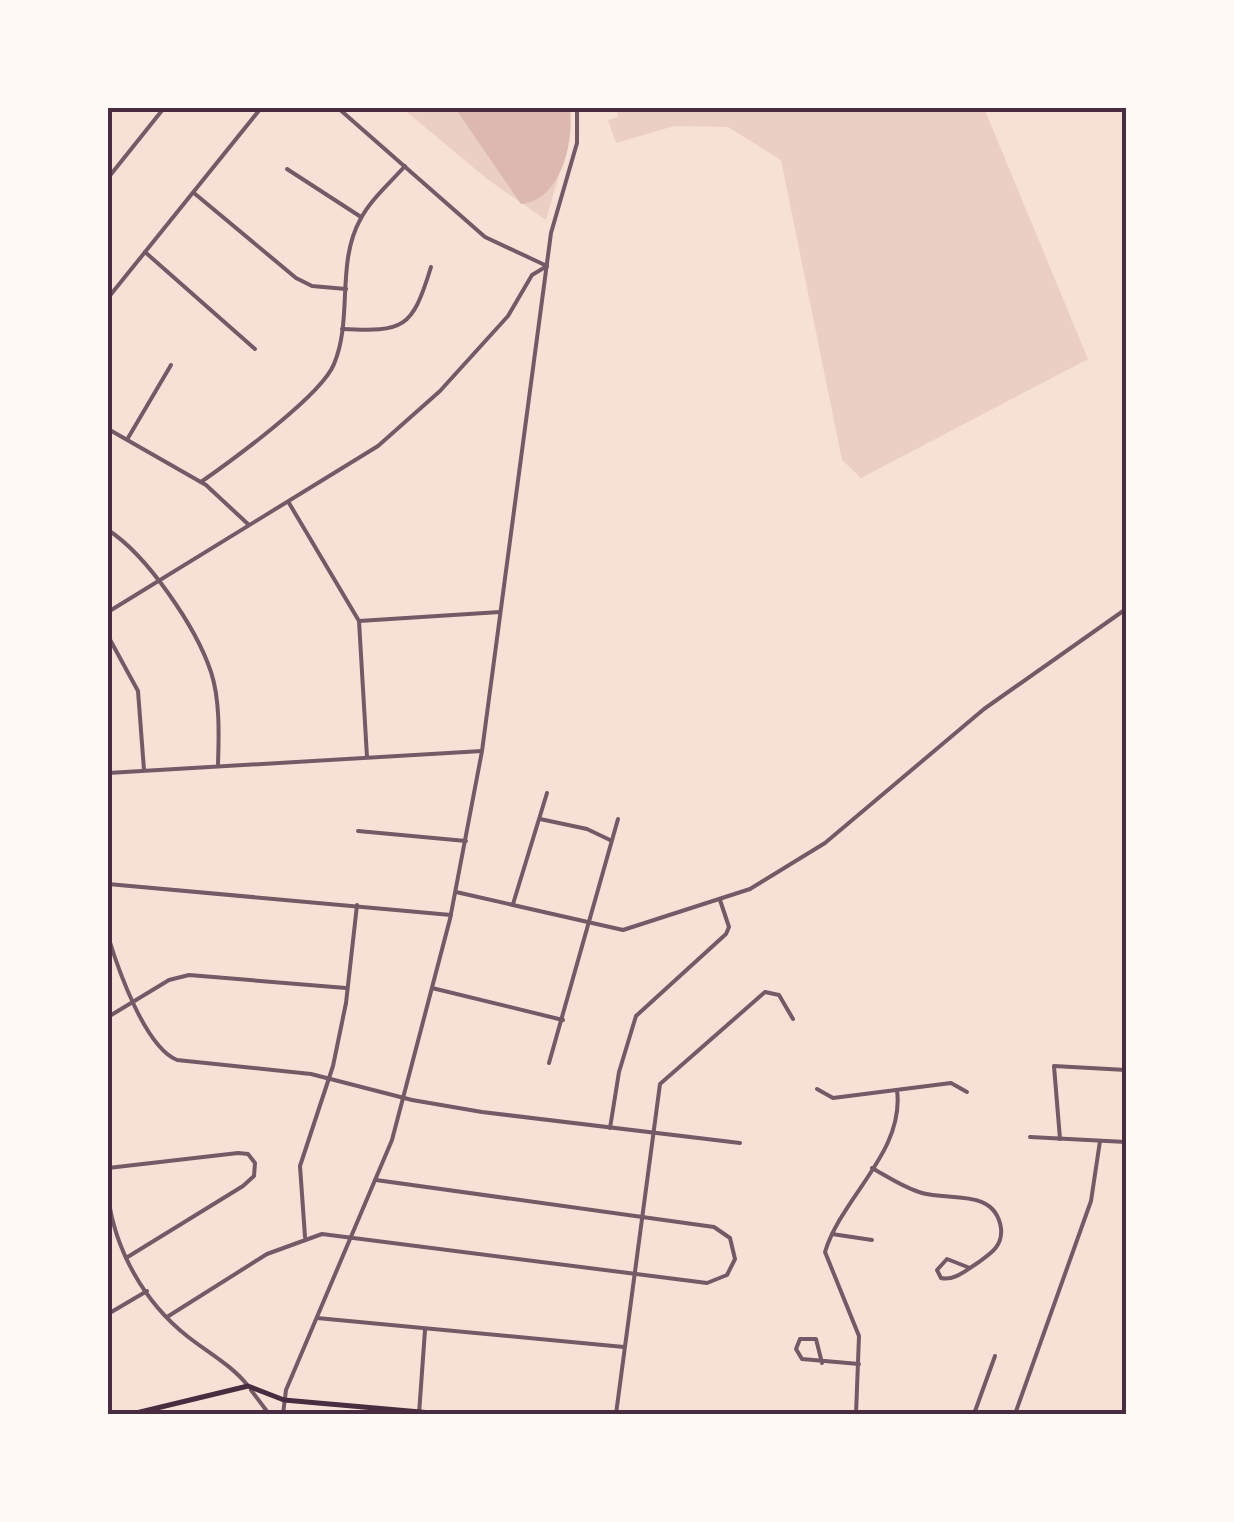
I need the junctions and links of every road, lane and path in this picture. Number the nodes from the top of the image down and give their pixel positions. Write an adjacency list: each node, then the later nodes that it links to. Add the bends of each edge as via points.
1 (164, 108): 7 (street)
2 (260, 108): 8 (street)
3 (338, 108): 5 (street)
4 (577, 108): 11 (street, via 577,143)
5 (405, 166): 9 (street); 11 (street, via 496,244)
6 (287, 169): 9 (street)
7 (108, 178)
8 (194, 193): 10 (street); 13 (street, via 296,278)
9 (361, 217): 13 (street)
10 (145, 252): 14 (street); 16 (street)
11 (547, 266): 21 (street, via 532,275 499,327 412,418); 27 (street)
12 (431, 267): 15 (street, via 415,312 401,326)
13 (346, 289): 15 (street)
14 (108, 298)
15 (342, 329): 20 (street, via 326,379)
16 (255, 349)
17 (171, 365): 19 (street)
18 (108, 429): 19 (street)
19 (128, 438): 20 (street)
20 (201, 482): 22 (street)
21 (289, 502): 22 (street); 28 (street)
22 (249, 525): 24 (street)
23 (108, 530): 24 (street)
24 (156, 581): 26 (street); 32 (street, via 212,673)
25 (1126, 609): 43 (street, via 984,709 816,850)
26 (108, 612)
27 (500, 612): 28 (street); 30 (street)
28 (359, 621): 31 (street)
29 (108, 636): 33 (street, via 138,691)
30 (482, 752): 31 (street); 40 (street)
31 (367, 757): 32 (street)
32 (218, 766): 33 (street)
33 (144, 770): 34 (street)
34 (108, 773)
35 (547, 794): 36 (street)
36 (540, 819): 39 (street); 44 (street)
37 (618, 819): 39 (street)
38 (358, 831): 40 (street)
39 (610, 840): 47 (street)
40 (466, 841): 42 (street)
41 (108, 884): 45 (street)
42 (456, 892): 44 (street); 46 (street)
43 (720, 900): 47 (street, via 631,930); 62 (street, via 726,934 636,1016)
44 (513, 904): 47 (street)
45 (356, 905): 46 (street); 49 (street)
46 (451, 915): 50 (street)
47 (589, 923): 54 (street)
48 (108, 936): 51 (street)
49 (348, 988): 51 (street, via 190,975); 57 (street)
50 (432, 988): 54 (street); 61 (street)
51 (134, 1002): 52 (street); 57 (street, via 163,1052 177,1060)
52 (108, 1016)
53 (793, 1019): 63 (street, via 772,992 760,996 660,1084)
54 (564, 1020): 55 (street)
55 (549, 1063)
56 (1126, 1070): 65 (street, via 1054,1066)
57 (329, 1078): 61 (street); 76 (street, via 300,1166)
58 (817, 1090): 59 (street, via 833,1098)
59 (897, 1090): 60 (street, via 951,1082); 70 (street, via 894,1132)
60 (967, 1092)
61 (405, 1098): 62 (street); 71 (street)
62 (610, 1128): 63 (street)
63 (654, 1134): 68 (street); 73 (street)
64 (1030, 1137): 65 (street)
65 (1060, 1138): 66 (street)
66 (1100, 1141): 67 (street); 101 (street, via 1090,1202)
67 (1126, 1142)
68 (740, 1143)
69 (108, 1168): 79 (street, via 238,1152 255,1163 254,1176 243,1186)
70 (872, 1168): 75 (street); 80 (street, via 923,1194 975,1198 990,1207 1001,1240)
71 (376, 1180): 73 (street); 77 (street)
72 (108, 1196): 74 (street)
73 (642, 1217): 81 (street); 81 (street, via 719,1229 734,1246 734,1263 724,1278 706,1283)
74 (110, 1226): 79 (street)
75 (832, 1234): 78 (street); 90 (street, via 825,1258 859,1336)
76 (305, 1236): 77 (street); 84 (street)
77 (352, 1236): 81 (street); 85 (street)
78 (872, 1240)
79 (126, 1258): 82 (street)
80 (970, 1268): 80 (street, via 947,1258 936,1270 948,1280)
81 (634, 1274): 87 (street)
82 (146, 1291): 83 (street); 84 (street)
83 (108, 1314)
84 (167, 1317): 91 (street)
85 (317, 1318): 86 (street); 92 (street)
86 (425, 1328): 87 (street); 93 (street)
87 (624, 1347): 98 (street)
88 (994, 1356): 100 (street)
89 (822, 1362): 89 (street, via 799,1356 800,1339 819,1342); 90 (street)
90 (859, 1364): 99 (street)
91 (248, 1386): 92 (main road); 94 (main road); 95 (street)
92 (284, 1400): 93 (main road); 96 (street)
93 (419, 1413): 97 (main road)
94 (132, 1414)
95 (269, 1414)
96 (283, 1414)
97 (442, 1414)
98 (616, 1414)
99 (856, 1414)
100 (974, 1414)
101 (1015, 1414)

